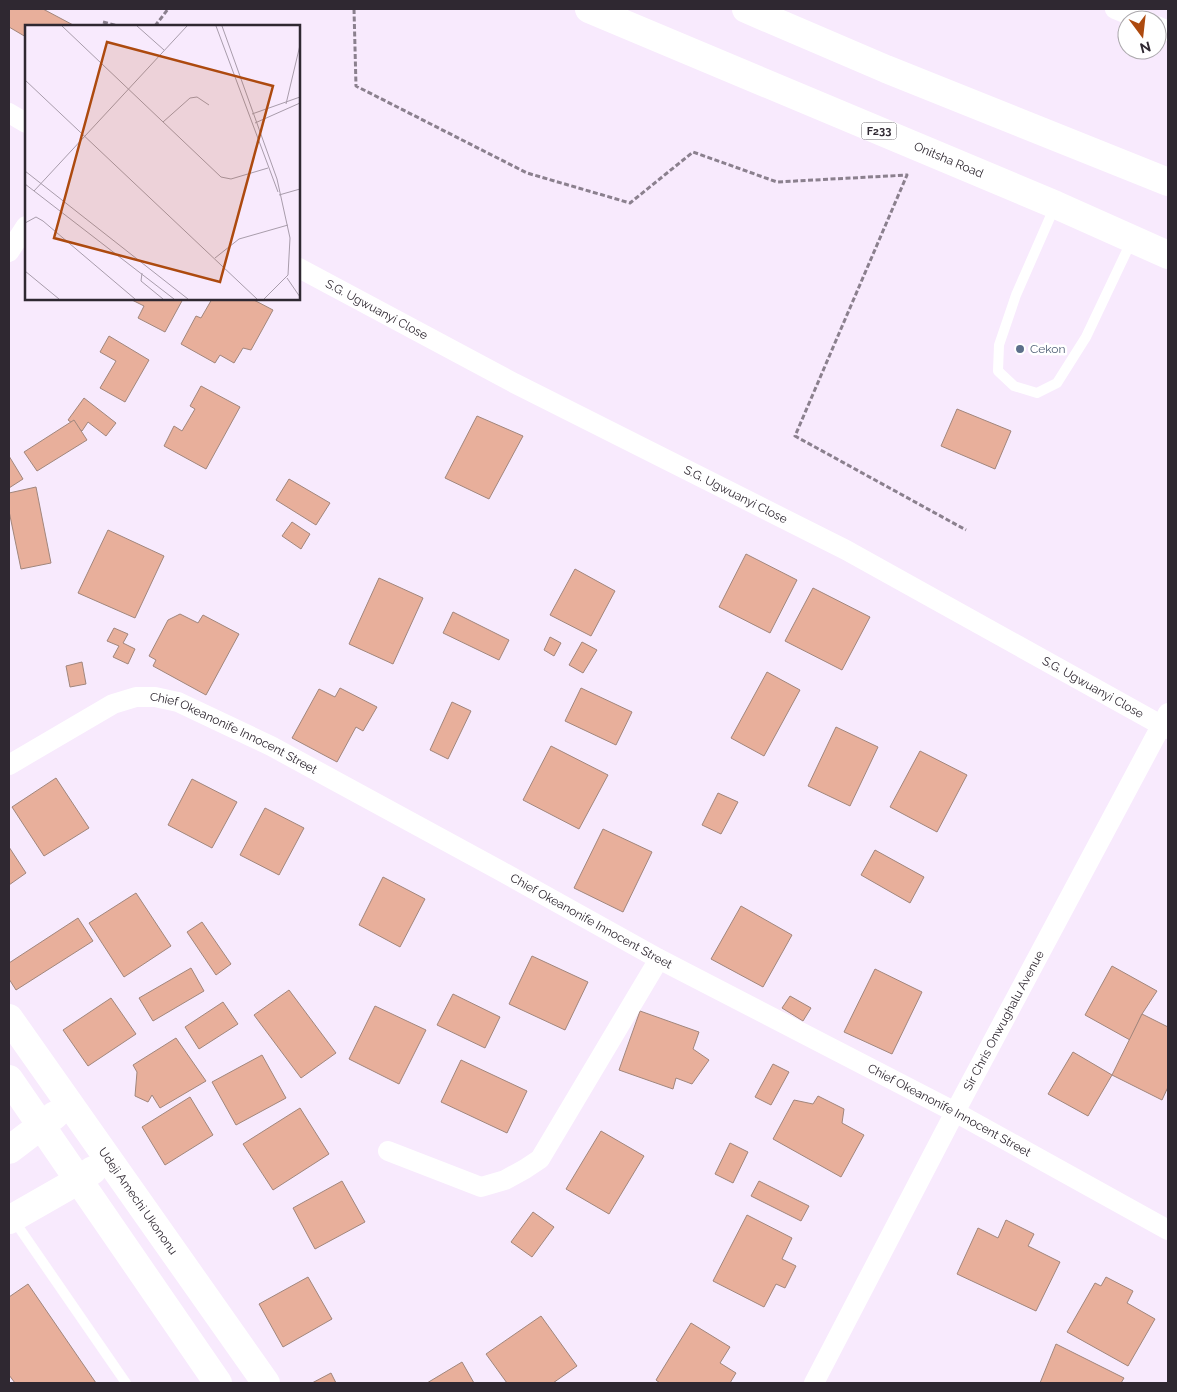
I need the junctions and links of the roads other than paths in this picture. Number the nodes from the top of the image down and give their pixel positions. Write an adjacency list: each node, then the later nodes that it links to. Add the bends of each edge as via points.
1 (589, 9): 6 (main road, Onitsha Road / F233)
2 (746, 9): 5 (main road)
3 (9, 113): 4 (street)
4 (25, 122)
5 (1168, 182)
6 (1056, 205): 8 (main road, Onitsha Road / F233); 8 (lane, via 1016,295 999,345 998,371 1014,386 1037,393 1057,383 1086,337)
7 (25, 228): 9 (street)
8 (1132, 240): 10 (main road, Onitsha Road / F233)
9 (9, 252)
10 (1168, 255)
11 (300, 269): 12 (street, S.G. Ugwuanyi Close, via 514,383 846,550)
12 (1166, 723): 18 (street, Sir Chris Onwughalu Avenue)
13 (9, 765): 14 (street, Chief Okeanonife Innocent Street, via 113,704 136,697 178,702 271,746)
14 (659, 960): 18 (street, Chief Okeanonife Innocent Street); 21 (street, via 540,1159 525,1170 481,1187)
15 (9, 1018): 17 (main road, Udeji Amechi Ukononu)
16 (9, 1079): 19 (main road)
17 (70, 1105): 19 (main road); 22 (main road, Udeji Amechi Ukononu)
18 (955, 1112): 25 (street, Chief Okeanonife Innocent Street); 29 (street, Sir Chris Onwughalu Avenue)
19 (41, 1125): 20 (main road); 23 (main road)
20 (9, 1150)
21 (388, 1151)
22 (108, 1159): 23 (main road); 28 (main road, Udeji Amechi Ukononu)
23 (79, 1180): 24 (main road); 27 (main road)
24 (11, 1219): 26 (lane)
25 (1168, 1230)
26 (126, 1383)
27 (218, 1383)
28 (266, 1383)
29 (814, 1383)

